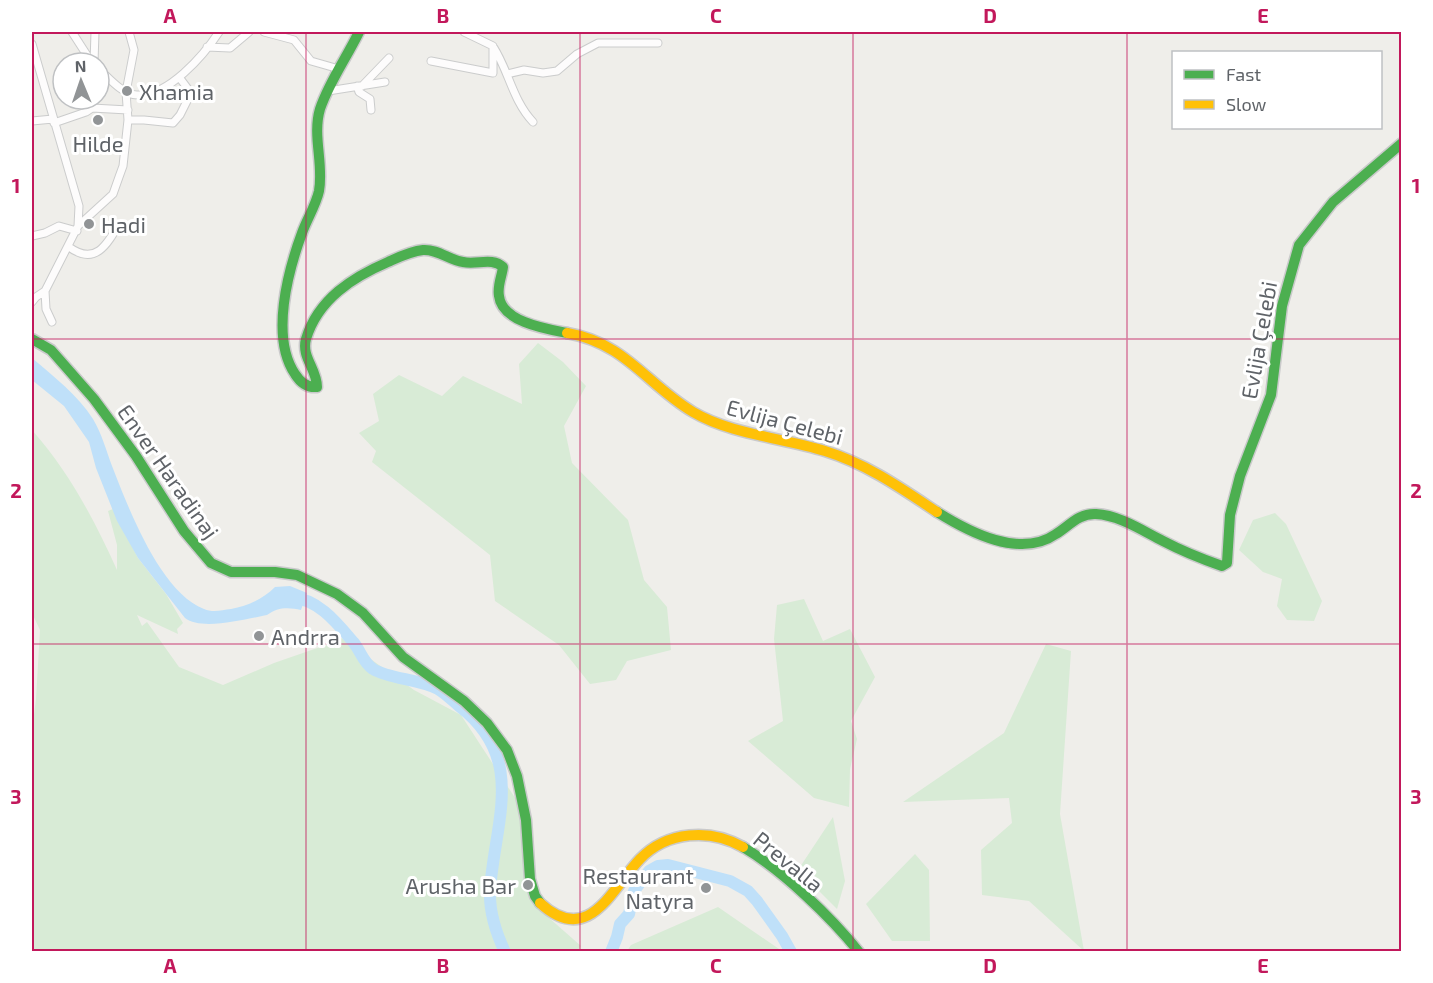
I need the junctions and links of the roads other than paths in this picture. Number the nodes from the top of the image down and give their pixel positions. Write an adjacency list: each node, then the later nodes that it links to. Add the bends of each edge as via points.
1 (72, 32): 13 (street)
2 (95, 32): 14 (street)
3 (129, 32): 24 (street, via 134,50)
4 (219, 32): 12 (street)
5 (249, 32): 12 (street, via 230,48)
6 (264, 32): 17 (street, via 294,40 311,61)
7 (359, 32): 17 (street, Evlija Çelebi)
8 (464, 32): 11 (street)
9 (658, 43): 18 (street, via 597,43 557,71)
10 (32, 44): 31 (street)
11 (493, 46): 16 (street, via 493,73); 18 (street)
12 (205, 49): 19 (street)
13 (85, 51)
14 (94, 51)
15 (389, 58): 22 (street)
16 (431, 61)
17 (339, 69): 23 (street, Evlija Çelebi)
18 (507, 74): 32 (street, via 519,106)
19 (179, 77): 24 (street, via 150,94 136,96); 29 (street, via 191,93 173,123)
20 (111, 79): 24 (street)
21 (385, 82): 22 (street)
22 (359, 86): 23 (street); 27 (street, via 359,92 370,99)
23 (328, 91): 33 (street, Evlija Çelebi, via 318,118 319,193 290,268 284,325 286,360 309,387 317,387 318,382 306,358 308,334 342,286 419,250 437,251 466,263 495,262 503,267 498,297 502,305 523,321 606,344 685,408 711,421 842,456 977,534 1005,542 1035,543 1052,538 1080,517 1102,515 1222,566 1227,563 1229,520 1238,482 1271,395 1282,306 1299,245 1333,202)
24 (126, 92): 26 (street)
25 (111, 109): 26 (street)
26 (128, 110): 29 (street)
27 (371, 110)
28 (88, 111): 31 (street)
29 (128, 120): 35 (street, via 123,166 113,194)
30 (32, 121): 31 (street)
31 (53, 121): 35 (street, via 79,206)
32 (533, 122)
33 (1401, 143)
34 (119, 224): 37 (street, via 95,254 84,255)
35 (78, 228): 36 (street, via 58,226); 37 (street)
36 (32, 236)
37 (69, 247): 38 (street)
38 (45, 291): 39 (street); 40 (street)
39 (32, 302)
40 (52, 322)
41 (32, 339): 42 (street, Enver Haradinaj, via 51,350 104,411 209,562 235,573 281,571 298,575 347,600 400,654 484,718)
42 (512, 759): 43 (street, Prevalla, via 525,816 532,888 537,899 554,914 574,919 594,913 653,847 675,837 699,833 718,836 756,854)
43 (859, 951)

